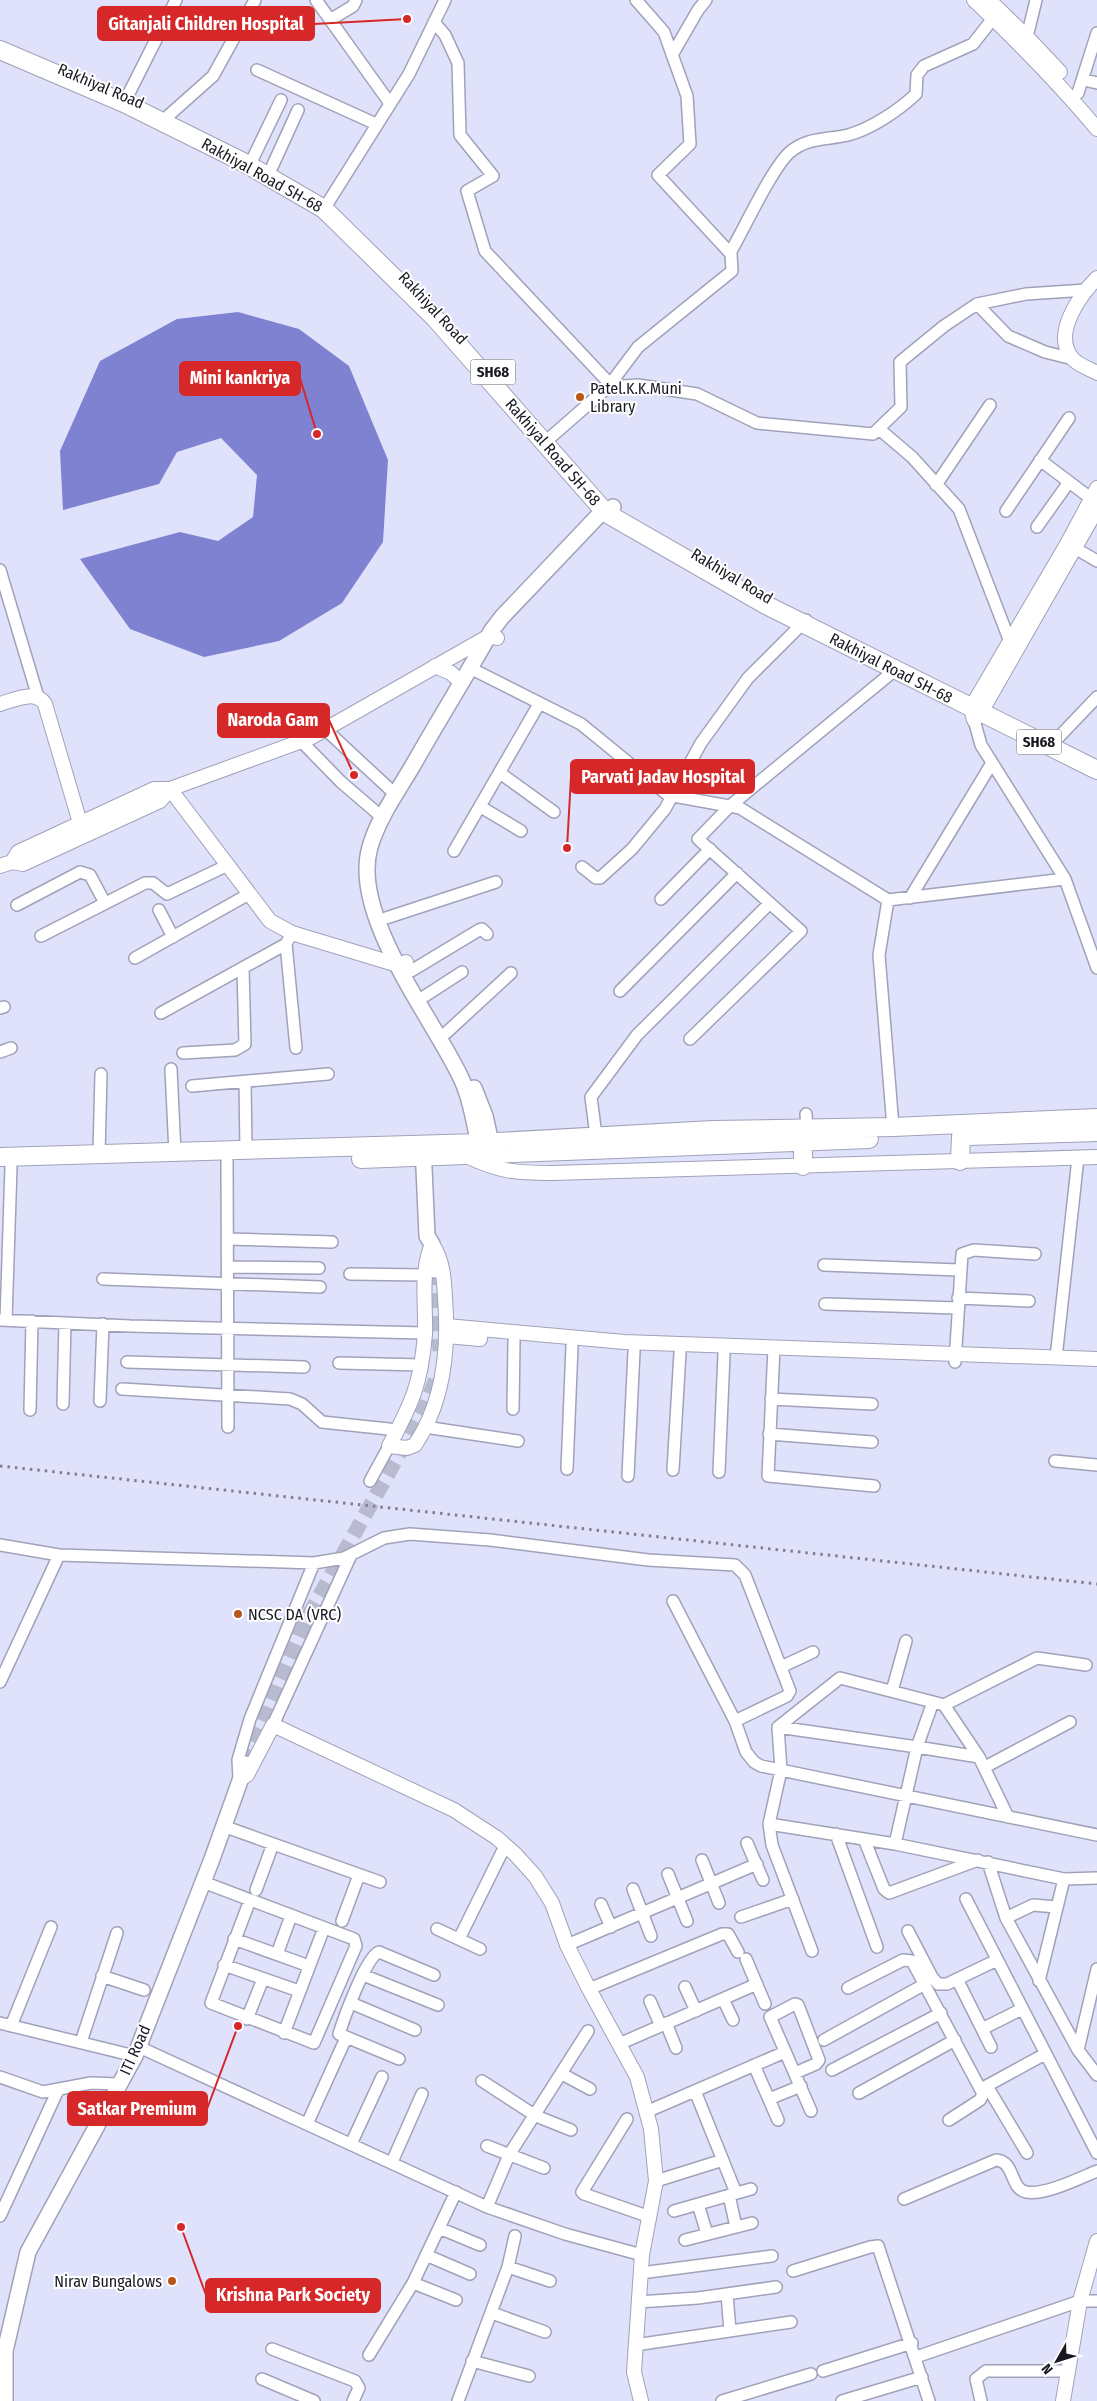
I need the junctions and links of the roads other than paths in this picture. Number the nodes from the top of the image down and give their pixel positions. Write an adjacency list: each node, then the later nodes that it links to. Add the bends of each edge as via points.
1 (176, 0): 22 (street)
2 (255, 0): 27 (street, via 213,76)
3 (316, 0): 12 (street)
4 (356, 0): 12 (street, via 353,6)
5 (445, 0): 13 (street)
6 (636, 0): 18 (street, via 664,32)
7 (706, 0): 18 (street)
8 (974, 0): 11 (street)
9 (988, 0): 11 (street)
10 (1036, 0): 15 (street)
11 (996, 15): 15 (street); 29 (street); 33 (street, via 973,44 924,66 917,75 916,94 906,104 849,135 810,140 790,152 778,167)
12 (330, 20): 24 (street)
13 (434, 22): 24 (street, via 409,74); 39 (street, via 445,34 458,63 460,135 493,176 467,191 485,251)
14 (1097, 36): 21 (street)
15 (1027, 37): 21 (street)
16 (0, 43): 22 (main road, Rakhiyal Road / SH68)
17 (0, 50): 22 (main road, Rakhiyal Road SH-68 / SH68)
18 (672, 55): 33 (street, via 687,96 690,144 658,175)
19 (257, 70): 28 (street)
20 (1097, 83): 21 (street)
21 (1081, 87): 26 (street)
22 (125, 100): 27 (main road, Rakhiyal Road / SH68); 32 (main road, Rakhiyal Road SH-68 / SH68)
23 (281, 100): 30 (street)
24 (389, 102): 28 (street)
25 (298, 110): 31 (street)
26 (1097, 115)
27 (168, 116): 30 (main road, Rakhiyal Road / SH68)
28 (376, 124): 32 (street)
29 (1097, 129)
30 (253, 158): 31 (main road, Rakhiyal Road / SH68)
31 (272, 167): 32 (main road, Rakhiyal Road / SH68)
32 (325, 206): 43 (main road, Rakhiyal Road / SH68, via 359,231 450,325)
33 (730, 253): 39 (street, via 732,271 638,347)
34 (1097, 278): 35 (street)
35 (1086, 290): 36 (street, via 1026,294); 37 (street, via 1074,305 1068,320 1066,344)
36 (977, 304): 37 (street, via 1008,336 1044,352); 42 (street, via 900,362 901,407)
37 (1073, 359): 38 (street)
38 (1097, 373)
39 (609, 385): 42 (street, via 638,385 697,394 757,423 873,434); 43 (street)
40 (990, 405): 46 (street)
41 (1069, 418): 44 (street)
42 (879, 429): 46 (street, via 912,457)
43 (548, 440): 48 (main road, Rakhiyal Road / SH68)
44 (1040, 460): 45 (street); 49 (street)
45 (1069, 482): 47 (street); 50 (street)
46 (936, 485): 56 (street, via 959,509)
47 (1096, 500): 51 (street)
48 (610, 510): 54 (main road, Rakhiyal Road / SH68); 55 (main road, via 605,521)
49 (1006, 511)
50 (1038, 527)
51 (1072, 546): 52 (street); 56 (street)
52 (1097, 561)
53 (0, 570): 61 (street)
54 (805, 621): 59 (main road, Rakhiyal Road SH-68 / SH68); 65 (main road, Rakhiyal Road / SH68); 75 (street, via 748,678 701,743)
55 (493, 637): 57 (street); 58 (main road)
56 (1012, 647): 65 (street)
57 (436, 666): 60 (street); 66 (street)
58 (474, 669): 60 (main road); 64 (street); 98 (main road, via 380,846 377,878)
59 (895, 670): 65 (main road, Rakhiyal Road SH-68 / SH68); 76 (street)
60 (461, 682): 74 (main road)
61 (38, 697): 63 (street, via 25,696); 80 (street, via 46,704)
62 (1097, 697): 67 (street)
63 (0, 704)
64 (539, 704): 72 (street); 75 (street, via 581,724)
65 (977, 710): 67 (main road, Rakhiyal Road / SH68); 70 (street, via 981,745); 71 (main road, Rakhiyal Road SH-68 / SH68)
66 (325, 729): 68 (street); 74 (street)
67 (1056, 740): 69 (main road, Rakhiyal Road / SH68)
68 (301, 741): 73 (street); 79 (street, via 341,782)
69 (1097, 761)
70 (992, 763): 88 (street); 91 (street)
71 (1097, 770)
72 (500, 773): 77 (street); 78 (street)
73 (170, 789): 80 (street, via 154,789); 85 (street)
74 (396, 794): 79 (main road)
75 (671, 796): 76 (street); 86 (street, via 665,809 638,842 604,876 596,878)
76 (730, 806): 82 (street, via 698,839); 93 (street, via 740,808)
77 (480, 807): 81 (street); 83 (street)
78 (554, 812)
79 (383, 818): 104 (main road, via 369,849 369,887 377,918)
80 (82, 830): 84 (street, via 23,864)
81 (521, 831)
82 (710, 849): 87 (street); 92 (street)
83 (454, 851)
84 (6, 864)
85 (228, 865): 90 (street); 95 (street, via 171,893 164,893 148,882)
86 (582, 867)
87 (737, 873): 94 (street); 109 (street)
88 (1065, 879): 91 (street); 106 (street)
89 (496, 882): 98 (street)
90 (249, 894): 101 (street); 102 (street)
91 (910, 898): 93 (street)
92 (661, 899)
93 (888, 900): 122 (street, via 879,955)
94 (770, 903): 113 (street, via 801,931); 125 (street, via 637,1035 591,1097)
95 (104, 904): 96 (street, via 90,875 80,872); 100 (street)
96 (17, 905)
97 (159, 910): 101 (street)
98 (386, 918): 104 (main road)
99 (487, 934): 104 (street, via 479,930)
100 (40, 936)
101 (173, 937): 103 (street)
102 (289, 939): 104 (street); 105 (street); 114 (street)
103 (135, 958)
104 (405, 966): 110 (main road); 128 (main road, via 461,1078)
105 (243, 968): 111 (street); 115 (street, via 245,1044 235,1050)
106 (1097, 968)
107 (462, 972): 110 (street)
108 (511, 973): 112 (street)
109 (620, 991)
110 (425, 996): 112 (main road)
111 (161, 1012)
112 (446, 1033): 128 (main road, via 482,1106)
113 (690, 1039)
114 (296, 1048)
115 (183, 1053)
116 (171, 1069): 130 (street)
117 (101, 1074): 131 (street)
118 (328, 1074): 119 (street)
119 (245, 1082): 120 (street); 127 (street)
120 (192, 1086)
121 (1097, 1118): 122 (main road)
122 (893, 1127): 123 (main road)
123 (805, 1128): 125 (main road); 126 (main road); 128 (main road); 137 (main road)
124 (1097, 1132): 126 (main road)
125 (596, 1136): 128 (main road)
126 (960, 1136): 135 (main road)
127 (246, 1150): 129 (main road); 130 (main road)
128 (482, 1150): 129 (main road); 137 (street, via 493,1168 510,1172)
129 (428, 1151): 134 (main road); 140 (main road, via 435,1236)
130 (175, 1153): 131 (main road)
131 (99, 1154): 136 (main road)
132 (1097, 1157): 133 (street)
133 (1078, 1158): 135 (street); 168 (street)
134 (227, 1161): 136 (main road); 138 (street)
135 (960, 1161): 137 (street)
136 (4, 1164): 154 (street)
137 (804, 1166)
138 (228, 1240): 139 (street); 143 (street)
139 (332, 1242)
140 (432, 1244): 146 (main road); 159 (street, via 440,1256)
141 (1035, 1254): 145 (street, via 974,1250 962,1254)
142 (824, 1265): 145 (street)
143 (228, 1267): 144 (street); 149 (street)
144 (319, 1268)
145 (959, 1270): 152 (street)
146 (430, 1273): 147 (street); 160 (street)
147 (350, 1274)
148 (104, 1279): 149 (street)
149 (228, 1284): 150 (street); 158 (street)
150 (320, 1287)
151 (1029, 1300): 152 (street)
152 (958, 1303): 153 (street); 167 (street)
153 (825, 1304)
154 (3, 1320): 155 (street)
155 (32, 1321): 156 (street); 183 (street)
156 (66, 1323): 157 (street); 180 (street)
157 (103, 1324): 158 (street); 179 (street)
158 (229, 1328): 160 (street); 172 (street)
159 (447, 1332): 161 (street); 164 (street); 185 (street, via 439,1391)
160 (425, 1333): 173 (street)
161 (514, 1341): 162 (street); 182 (street)
162 (572, 1346): 163 (street); 193 (street)
163 (634, 1351): 165 (street); 196 (street)
164 (774, 1352): 166 (street); 167 (street); 178 (street)
165 (680, 1353): 166 (street); 194 (street)
166 (724, 1354): 195 (street)
167 (955, 1358): 168 (street); 175 (street)
168 (1056, 1358): 169 (street)
169 (1097, 1359)
170 (127, 1362): 172 (street)
171 (339, 1363): 173 (street)
172 (229, 1364): 174 (street); 177 (street)
173 (422, 1365): 186 (street, via 414,1398)
174 (304, 1367)
175 (1097, 1368)
176 (122, 1389): 177 (street)
177 (228, 1395): 184 (street); 186 (street, via 295,1401 322,1422)
178 (771, 1399): 181 (street); 187 (street)
179 (100, 1401)
180 (63, 1404)
181 (872, 1404)
182 (513, 1409)
183 (30, 1410)
184 (228, 1427)
185 (425, 1427): 188 (street); 190 (street, via 411,1448)
186 (398, 1430): 190 (street)
187 (769, 1434): 189 (street); 198 (street, via 768,1476)
188 (518, 1441)
189 (872, 1442)
190 (389, 1446): 197 (street)
191 (1055, 1461): 192 (street)
192 (1097, 1465)
193 (567, 1469)
194 (673, 1470)
195 (719, 1472)
196 (628, 1476)
197 (370, 1480)
198 (874, 1486)
199 (0, 1544): 200 (street)
200 (59, 1555): 202 (street); 208 (street)
201 (351, 1555): 202 (street); 207 (street, via 384,1538 410,1534 490,1540 666,1562 736,1565 745,1575); 213 (street)
202 (314, 1563): 219 (street, via 250,1719 238,1760)
203 (672, 1601): 211 (street)
204 (906, 1640): 209 (street)
205 (814, 1652): 207 (street)
206 (1086, 1665): 210 (street, via 1037,1658)
207 (781, 1667): 211 (street, via 790,1687 789,1693)
208 (0, 1682)
209 (892, 1691): 210 (street); 214 (street, via 840,1678)
210 (938, 1703): 215 (street); 216 (street)
211 (735, 1721): 218 (street, via 750,1758 762,1766)
212 (1070, 1722): 216 (street)
213 (273, 1725): 219 (street, via 247,1775); 230 (street, via 454,1810)
214 (778, 1727): 215 (street); 218 (street)
215 (917, 1747): 216 (street); 220 (street)
216 (982, 1762): 221 (street)
217 (246, 1764): 219 (main road, ITI Road)
218 (781, 1770): 220 (street); 222 (street)
219 (239, 1780): 223 (main road, ITI Road)
220 (905, 1796): 221 (street); 229 (street)
221 (1008, 1816): 225 (street)
222 (770, 1824): 224 (street); 246 (street, via 772,1845)
223 (224, 1826): 228 (street); 239 (main road, ITI Road)
224 (836, 1834): 226 (street); 266 (street)
225 (1097, 1835)
226 (864, 1839): 229 (street); 232 (street, via 884,1888 890,1893)
227 (747, 1843): 233 (street)
228 (273, 1844): 235 (street); 243 (street)
229 (895, 1844): 232 (street)
230 (505, 1846): 264 (street); 265 (street, via 544,1889)
231 (702, 1860): 241 (street)
232 (983, 1861): 237 (street); 253 (street)
233 (756, 1864): 238 (street); 241 (street)
234 (668, 1874): 244 (street)
235 (359, 1875): 240 (street); 254 (street)
236 (1097, 1878): 237 (street)
237 (1064, 1879): 249 (street)
238 (763, 1880)
239 (203, 1882): 243 (street); 312 (main road, ITI Road)
240 (380, 1882)
241 (711, 1884): 244 (street); 247 (street)
242 (633, 1889): 250 (street)
243 (253, 1895): 251 (street); 263 (street)
244 (678, 1898): 250 (street); 255 (street)
245 (966, 1898): 270 (street)
246 (793, 1899): 252 (street); 268 (street)
247 (720, 1903)
248 (601, 1904): 257 (street)
249 (1056, 1908): 253 (street, via 1033,1905); 279 (street)
250 (642, 1913): 257 (street); 262 (street)
251 (291, 1916): 258 (street); 269 (street)
252 (741, 1917)
253 (1006, 1918): 279 (street)
254 (342, 1921)
255 (687, 1921)
256 (51, 1927): 298 (street)
257 (610, 1927): 265 (street)
258 (324, 1928): 272 (street); 303 (street, via 354,1939 356,1946 317,2040 310,2044)
259 (437, 1928): 264 (street)
260 (908, 1931): 278 (street, via 935,1982 942,1985)
261 (117, 1933): 276 (street)
262 (651, 1936)
263 (234, 1939): 269 (street); 271 (street)
264 (459, 1939): 267 (street)
265 (567, 1945): 284 (street)
266 (877, 1947)
267 (480, 1948)
268 (812, 1950)
269 (277, 1954): 272 (street)
270 (997, 1960): 278 (street); 293 (street)
271 (224, 1965): 277 (street); 296 (street, via 210,2003)
272 (309, 1966): 286 (street)
273 (1097, 1969): 292 (street)
274 (363, 1975): 275 (street, via 375,1953 379,1952); 289 (street); 291 (street)
275 (434, 1975)
276 (102, 1976): 285 (street); 307 (street)
277 (263, 1979): 286 (street); 296 (street)
278 (957, 1979): 300 (street)
279 (1039, 1982): 311 (street)
280 (757, 1984): 284 (street, via 728,1934 722,1934); 287 (street); 290 (street)
281 (925, 1984): 283 (street, via 912,1961 907,1959); 295 (street); 305 (street)
282 (685, 1988): 294 (street)
283 (848, 1988)
284 (589, 1989): 308 (street)
285 (144, 1990)
286 (299, 1991): 303 (street)
287 (723, 1999): 294 (street); 297 (street)
288 (650, 2001): 299 (street)
289 (351, 2003): 301 (street); 304 (street, via 339,2034)
290 (765, 2004)
291 (438, 2006)
292 (1092, 2006): 311 (street)
293 (1022, 2009): 300 (street); 314 (street)
294 (696, 2010): 299 (street)
295 (941, 2013): 306 (street); 318 (street)
296 (247, 2019): 303 (street)
297 (733, 2020)
298 (6, 2024): 307 (street)
299 (663, 2024): 308 (street); 310 (street)
300 (982, 2029): 309 (street)
301 (415, 2030)
302 (588, 2031): 320 (street)
303 (284, 2033)
304 (346, 2038): 315 (street); 340 (street)
305 (824, 2040)
306 (955, 2040): 327 (street); 331 (street)
307 (81, 2042): 312 (street)
308 (619, 2044): 335 (street, via 637,2077)
309 (991, 2047)
310 (676, 2048)
311 (1078, 2050): 316 (street)
312 (137, 2052): 325 (main road, ITI Road); 340 (street)
313 (785, 2052): 317 (street); 319 (street); 319 (street, via 770,2017 796,2005 819,2060)
314 (1045, 2054): 327 (street); 345 (street)
315 (399, 2059)
316 (1091, 2062): 321 (street)
317 (754, 2065): 330 (street); 333 (street)
318 (832, 2070)
319 (795, 2073): 326 (street)
320 (562, 2074): 328 (street); 336 (street)
321 (1097, 2075)
322 (0, 2077): 329 (street, via 36,2091)
323 (382, 2077): 342 (street)
324 (482, 2081): 336 (street)
325 (120, 2084): 329 (street, via 91,2083); 391 (main road, ITI Road, via 28,2252)
326 (800, 2086): 333 (street); 334 (street)
327 (984, 2088): 339 (street, via 982,2098); 344 (street)
328 (590, 2089)
329 (58, 2090): 359 (street)
330 (695, 2091): 335 (street); 347 (street)
331 (859, 2093)
332 (422, 2094): 348 (street)
333 (769, 2099): 338 (street)
334 (811, 2111)
335 (646, 2112): 351 (street, via 651,2129)
336 (536, 2116): 341 (street); 346 (street)
337 (627, 2118): 360 (street, via 582,2192)
338 (778, 2120)
339 (949, 2120)
340 (307, 2124): 342 (street)
341 (570, 2130)
342 (351, 2144): 348 (street)
343 (487, 2146): 346 (street)
344 (1027, 2153)
345 (1097, 2153)
346 (509, 2155): 349 (street); 357 (street)
347 (723, 2160): 351 (street); 354 (street)
348 (392, 2162): 353 (street)
349 (544, 2168)
350 (1097, 2171): 355 (street, via 1044,2191 1027,2193 1018,2187 1007,2165 996,2160)
351 (656, 2181): 360 (street)
352 (751, 2189): 354 (street)
353 (456, 2192): 357 (street); 363 (street)
354 (732, 2194): 356 (street); 362 (street)
355 (904, 2199)
356 (698, 2204): 358 (street); 364 (street)
357 (487, 2207): 369 (street, via 565,2234)
358 (674, 2211)
359 (0, 2216)
360 (650, 2217): 369 (street)
361 (752, 2223): 362 (street)
362 (736, 2227): 364 (street)
363 (438, 2228): 368 (street); 370 (street)
364 (706, 2234): 366 (street)
365 (515, 2236): 372 (street)
366 (685, 2240)
367 (1097, 2241): 383 (street)
368 (480, 2246)
369 (642, 2254): 374 (street)
370 (426, 2255): 375 (street); 377 (street)
371 (772, 2256): 374 (street)
372 (508, 2267): 376 (street); 384 (street)
373 (793, 2270): 388 (street, via 878,2246)
374 (640, 2273): 382 (street)
375 (470, 2274)
376 (550, 2281)
377 (413, 2283): 380 (street); 392 (street)
378 (776, 2287): 379 (street)
379 (727, 2294): 382 (street); 386 (street)
380 (456, 2300)
381 (1097, 2301): 383 (street)
382 (638, 2302): 389 (street)
383 (1080, 2302): 393 (street); 396 (street)
384 (492, 2313): 387 (street); 394 (street)
385 (790, 2322): 386 (street)
386 (730, 2331): 389 (street)
387 (545, 2332)
388 (912, 2343): 393 (street); 395 (street)
389 (635, 2345): 405 (street, via 634,2372)
390 (272, 2349): 403 (street, via 356,2381 359,2388)
391 (2, 2350): 401 (main road, ITI Road)
392 (369, 2355)
393 (916, 2357): 399 (street)
394 (472, 2361): 398 (street); 404 (street)
395 (823, 2371)
396 (1068, 2371): 409 (street, via 986,2371 976,2380); 410 (street)
397 (811, 2374): 406 (street)
398 (529, 2376)
399 (922, 2377): 407 (street); 408 (street)
400 (262, 2379): 402 (street)
401 (5, 2401)
402 (314, 2401)
403 (353, 2401)
404 (458, 2401)
405 (641, 2401)
406 (722, 2401)
407 (842, 2401)
408 (929, 2401)
409 (981, 2401)
410 (1063, 2401)

